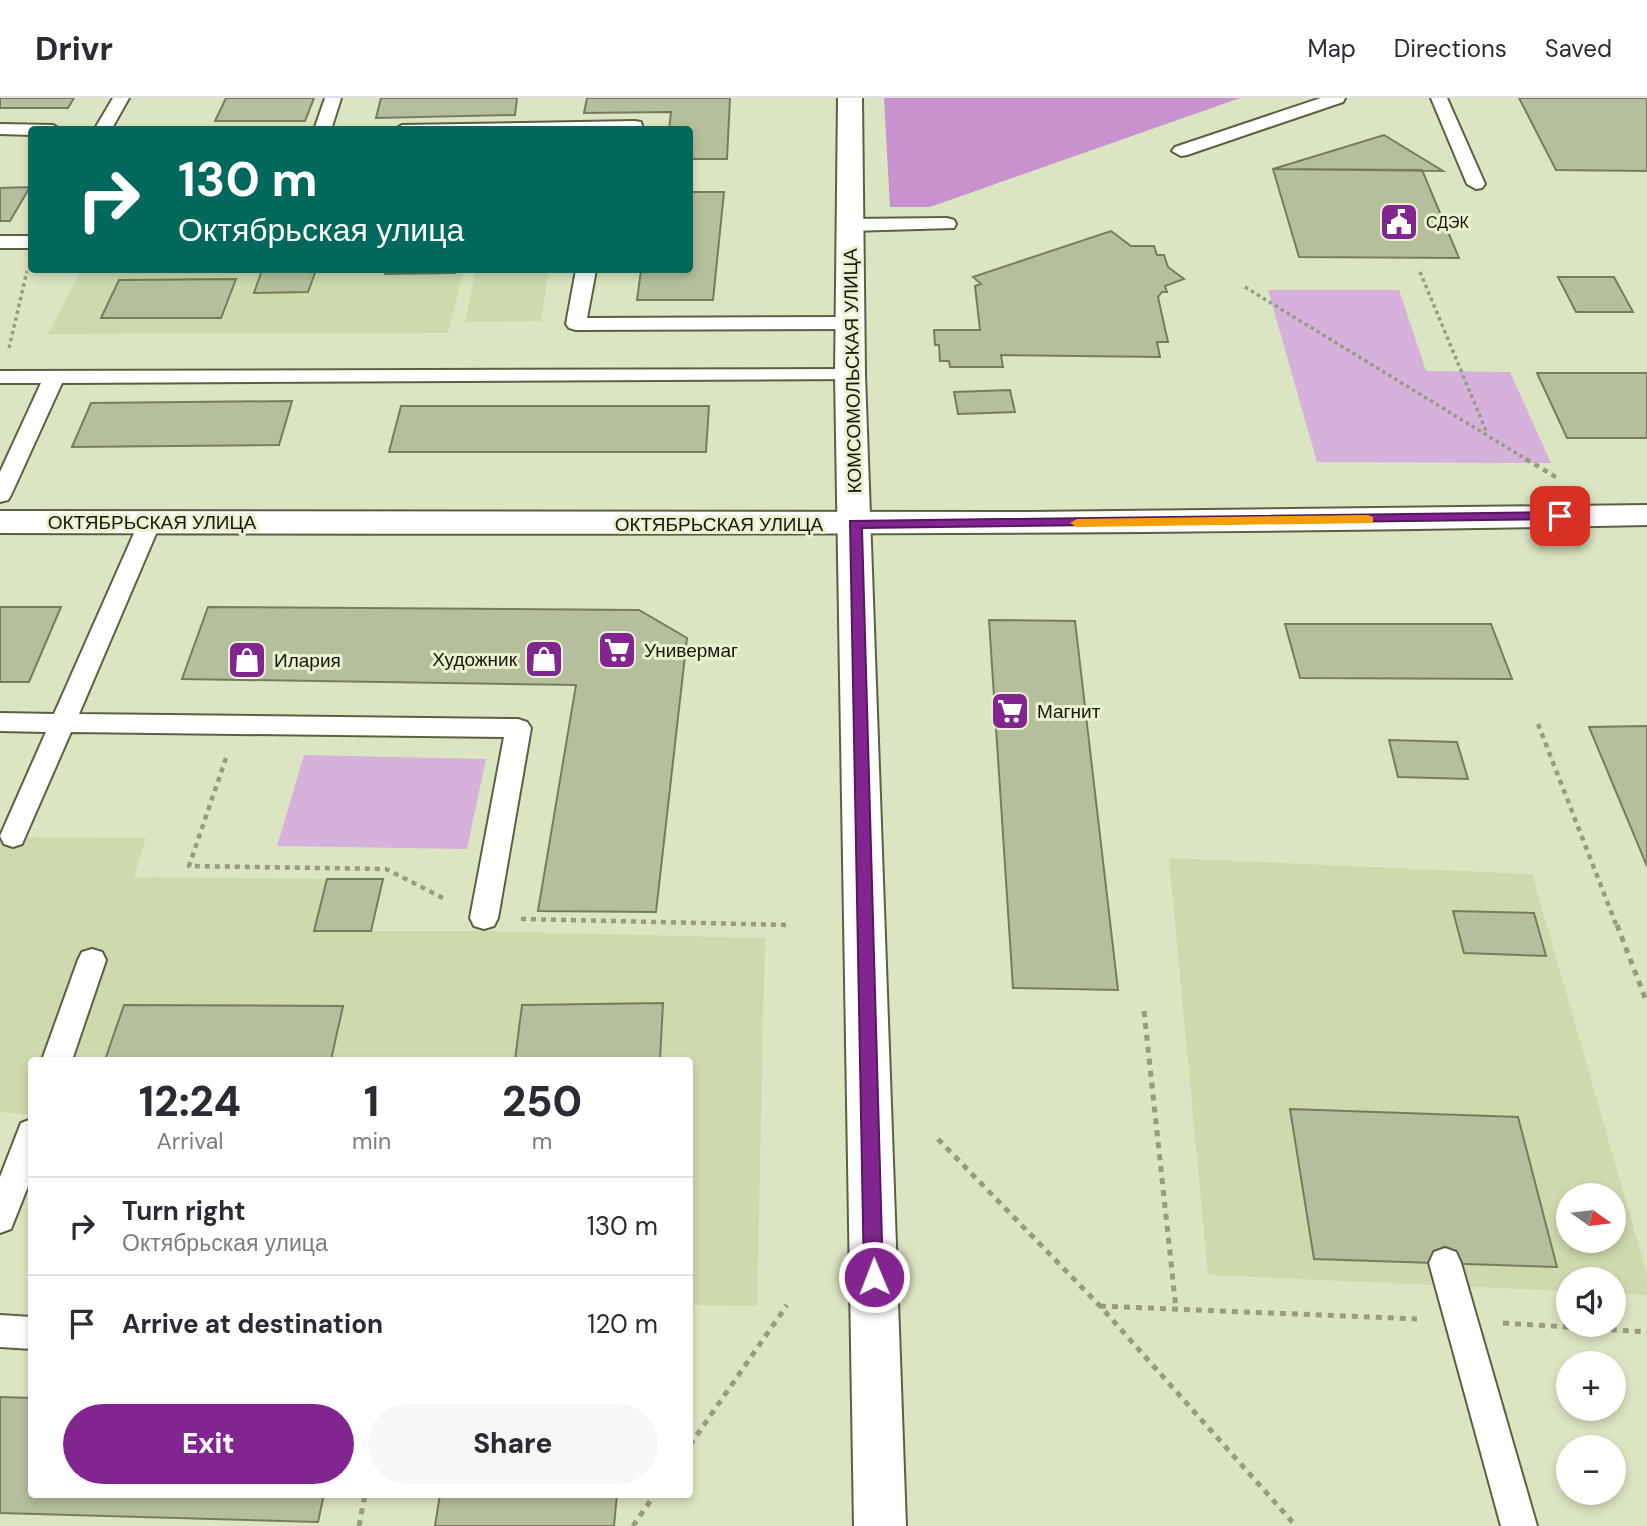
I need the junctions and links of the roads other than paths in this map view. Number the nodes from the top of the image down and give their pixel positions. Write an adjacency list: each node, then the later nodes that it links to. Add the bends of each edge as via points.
1 (121, 98): 6 (lane)
2 (333, 98): 7 (lane)
3 (850, 98): 13 (street, КОМСОМОЛЬСКАЯ УЛИЦА)
4 (1337, 98): 10 (lane)
5 (1439, 98): 11 (lane)
6 (104, 126)
7 (323, 126)
8 (0, 129): 9 (lane)
9 (28, 130)
10 (1181, 151)
11 (1476, 184)
12 (947, 224): 13 (lane)
13 (850, 225): 17 (street, КОМСОМОЛЬСКАЯ УЛИЦА)
14 (0, 242): 15 (lane)
15 (28, 242)
16 (585, 273): 17 (lane, via 576,324)
17 (850, 323): 18 (street, КОМСОМОЛЬСКАЯ УЛИЦА)
18 (850, 375): 19 (lane); 25 (street, КОМСОМОЛЬСКАЯ УЛИЦА)
19 (54, 376): 20 (lane); 21 (lane)
20 (1, 377)
21 (0, 495)
22 (1647, 515): 25 (street, ОКТЯБРЬСКАЯ УЛИЦА)
23 (0, 522): 24 (street, ОКТЯБРЬСКАЯ УЛИЦА)
24 (150, 522): 25 (street, ОКТЯБРЬСКАЯ УЛИЦА); 27 (lane)
25 (855, 524): 37 (street, КОМСОМОЛЬСКАЯ УЛИЦА)
26 (0, 722): 27 (lane)
27 (64, 723): 28 (lane); 29 (lane, via 518,728)
28 (13, 837)
29 (484, 918)
30 (92, 960): 31 (lane)
31 (58, 1057)
32 (28, 1143): 33 (lane)
33 (0, 1219)
34 (1445, 1263): 38 (lane)
35 (0, 1331): 36 (lane)
36 (28, 1333)
37 (880, 1526)
38 (1519, 1526)

